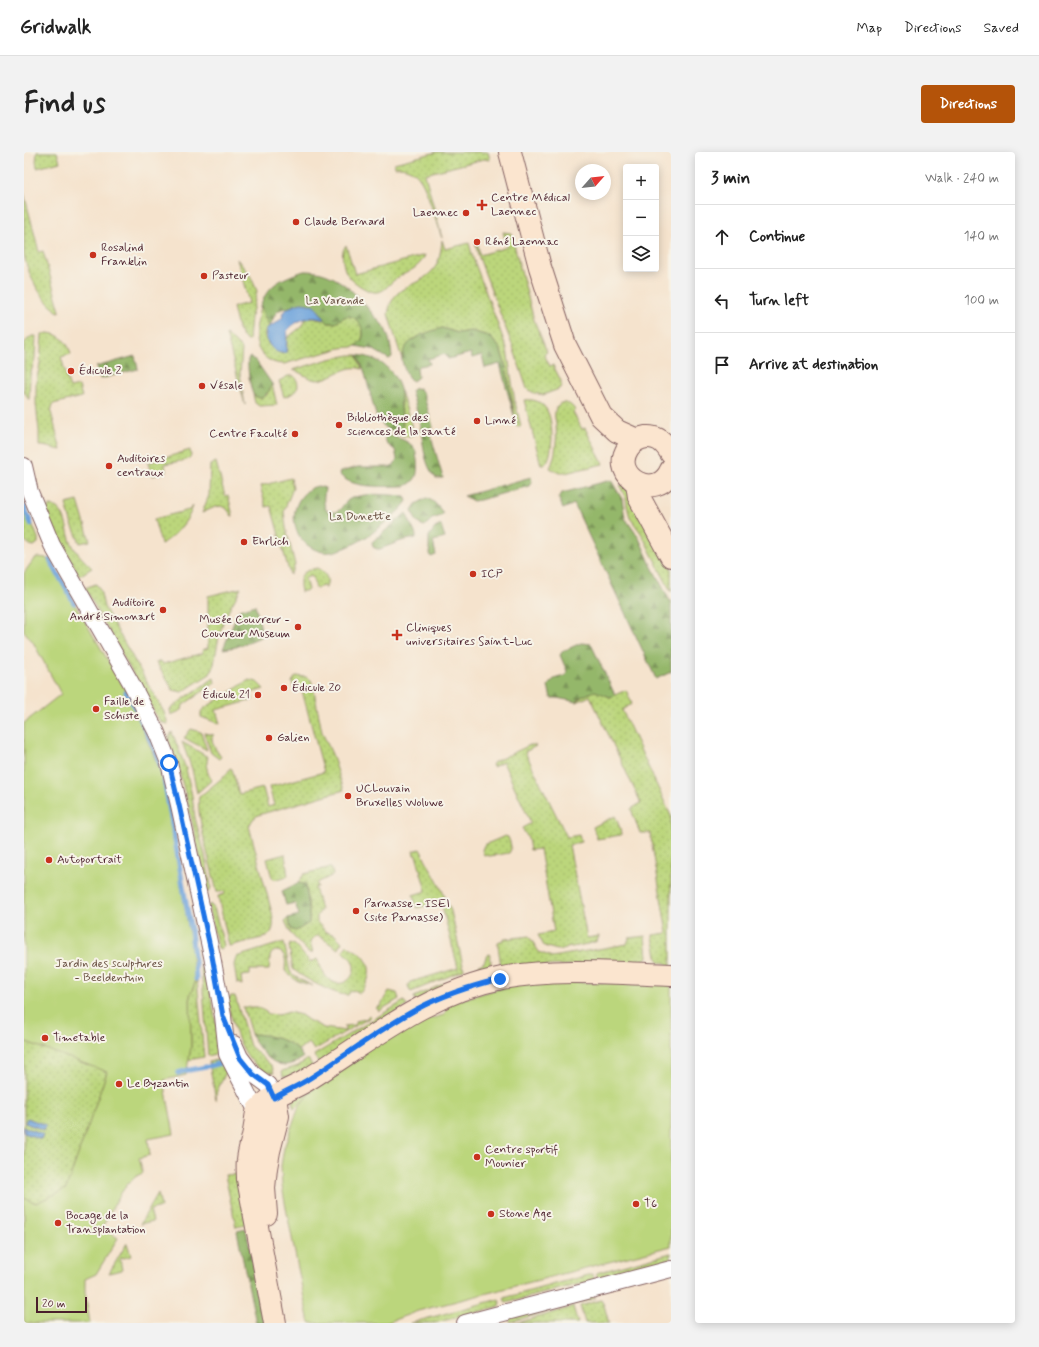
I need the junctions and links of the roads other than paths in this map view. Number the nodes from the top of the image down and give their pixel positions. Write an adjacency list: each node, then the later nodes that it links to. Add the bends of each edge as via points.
1 (510, 152): 2 (street, via 565,344 601,416)
2 (631, 448): 4 (street, via 643,437 657,438 666,444); 5 (street, via 624,464 629,476)
3 (24, 466): 8 (street, via 30,492 52,545 130,681 157,733 169,763)
4 (671, 468): 5 (street, via 661,482 655,485)
5 (637, 483): 6 (street, via 639,497)
6 (671, 556)
7 (671, 975): 9 (street, via 562,972 528,974 470,987 417,1009 306,1081)
8 (223, 1016): 9 (street, via 240,1058 253,1074 268,1085); 10 (street, via 227,1054)
9 (274, 1098): 10 (street); 13 (street, via 278,1116 269,1151 264,1188 267,1218)
10 (257, 1112): 12 (street, via 248,1159 248,1179)
11 (671, 1268): 14 (street)
12 (275, 1323)
13 (289, 1323)
14 (465, 1323)

